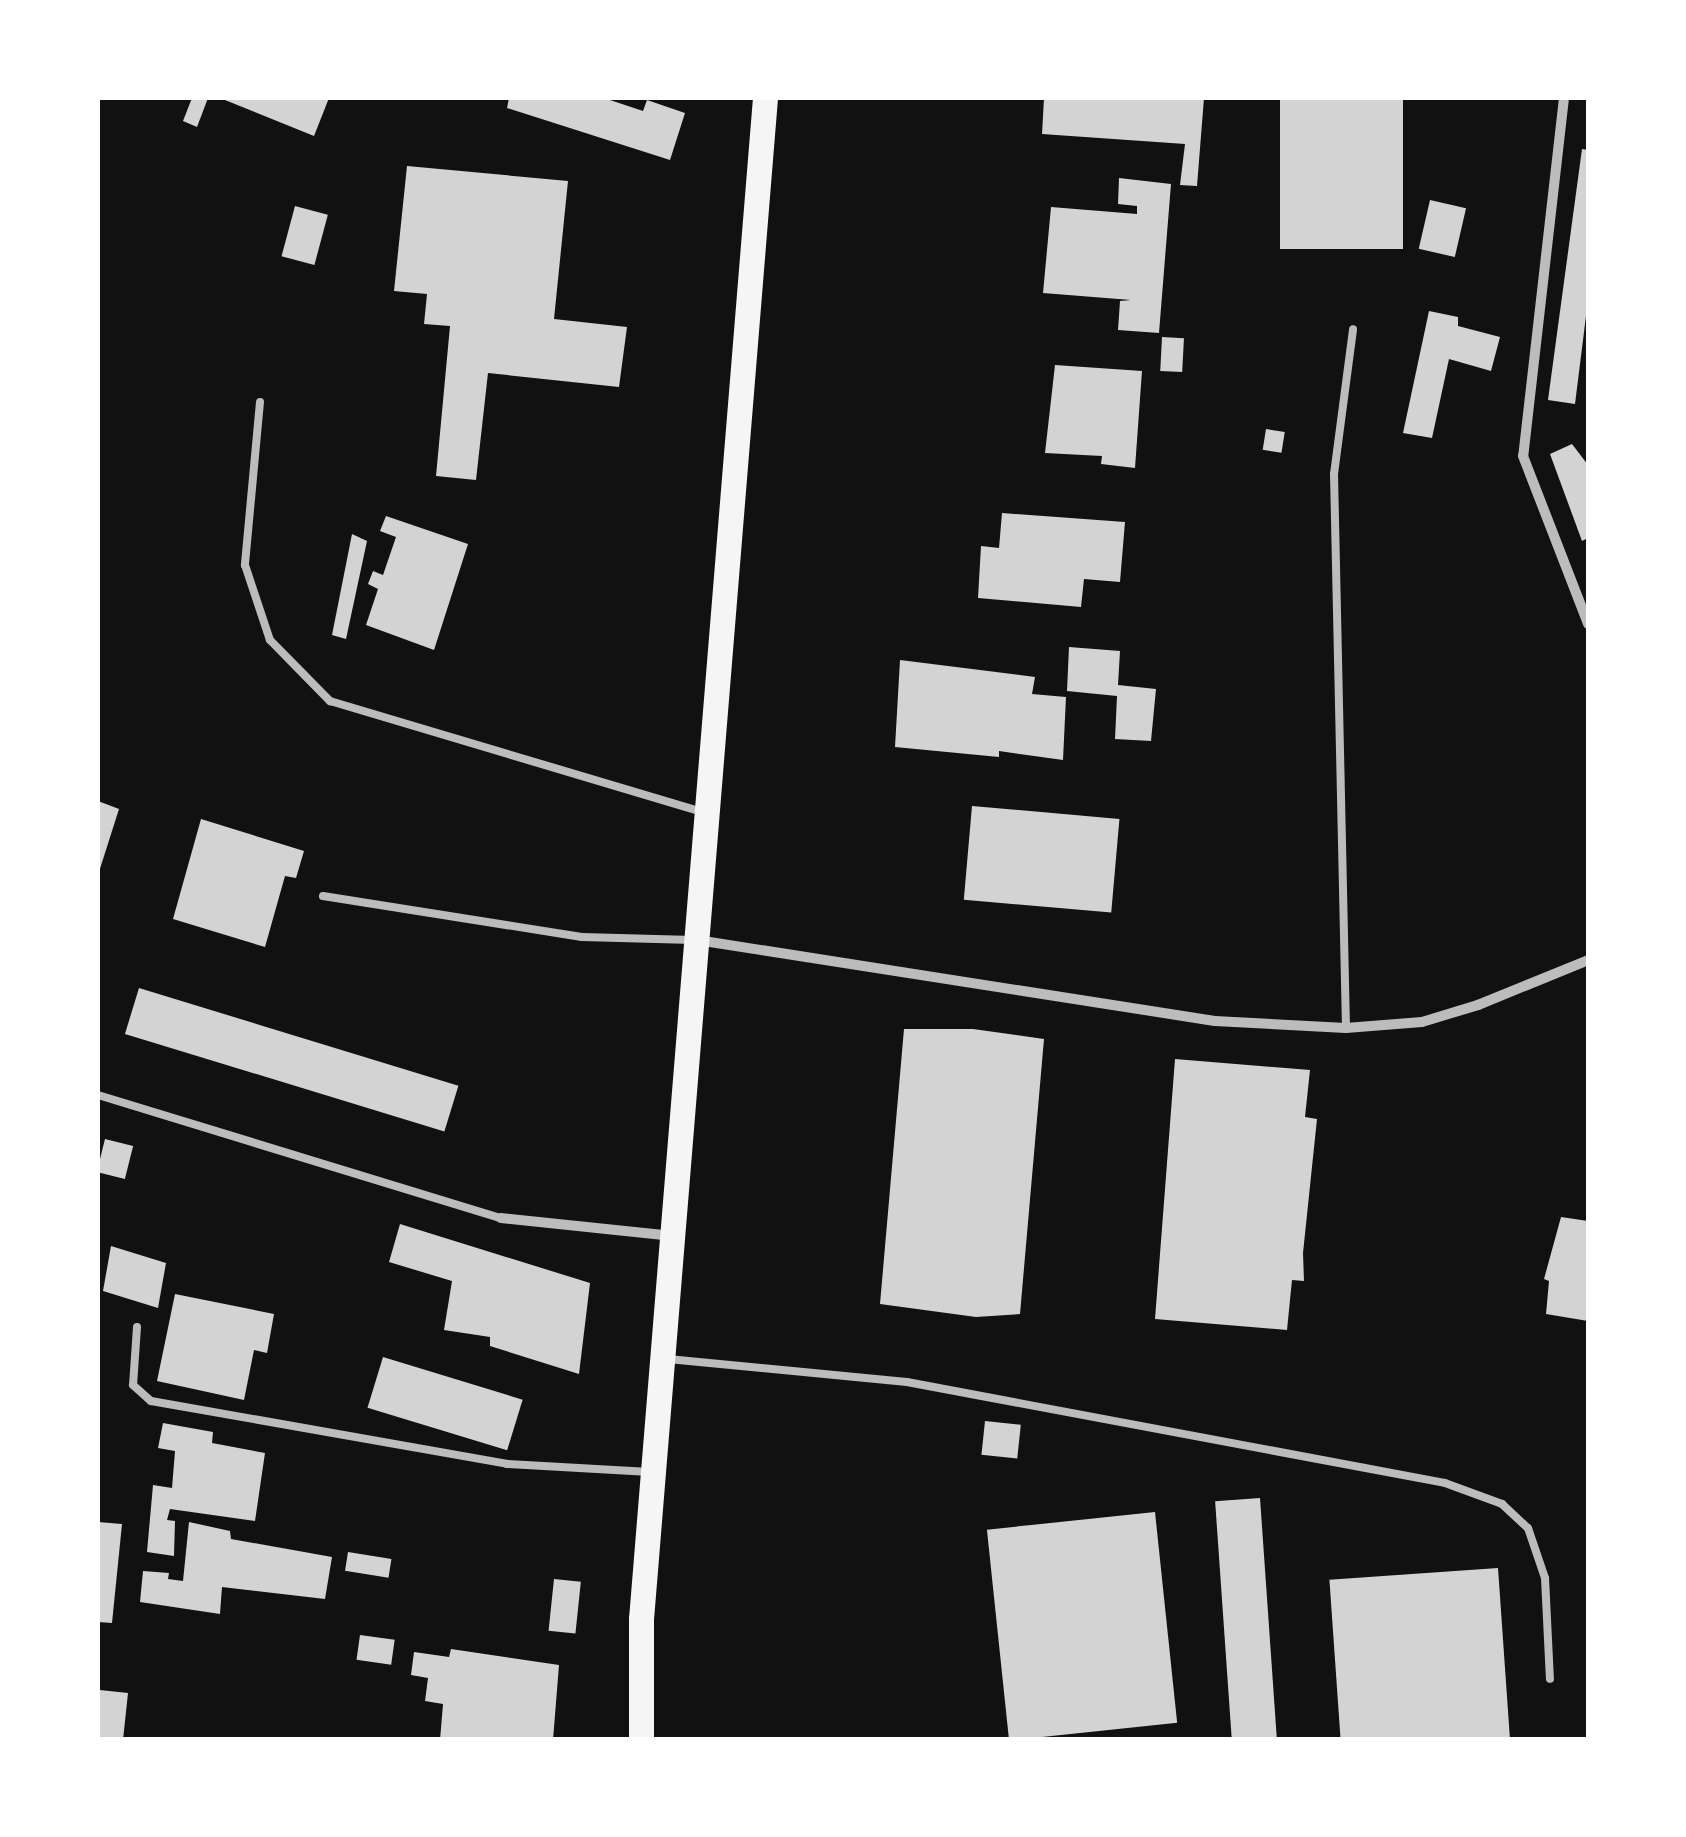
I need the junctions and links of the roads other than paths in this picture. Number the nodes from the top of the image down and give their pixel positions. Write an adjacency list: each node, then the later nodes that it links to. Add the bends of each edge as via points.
1 (765, 98): 6 (main road)
2 (1564, 98): 5 (street, via 1523,456)
3 (1353, 329): 10 (lane, via 1334,474)
4 (260, 402): 6 (lane, via 245,564 270,640 330,701)
5 (1588, 624)
6 (708, 813): 8 (main road)
7 (323, 896): 8 (lane, via 582,937)
8 (697, 940): 10 (street, via 1215,1021); 13 (main road)
9 (1588, 960): 10 (street, via 1422,1022)
10 (1346, 1028)
11 (98, 1095): 12 (lane)
12 (501, 1218): 13 (street)
13 (674, 1236): 15 (main road)
14 (137, 1328): 16 (lane, via 132,1385 151,1402 506,1464)
15 (664, 1358): 16 (main road); 17 (lane, via 907,1382 1444,1483 1488,1498 1528,1528 1545,1578)
16 (654, 1472): 18 (main road, via 641,1619)
17 (1550, 1679)
18 (641, 1740)

